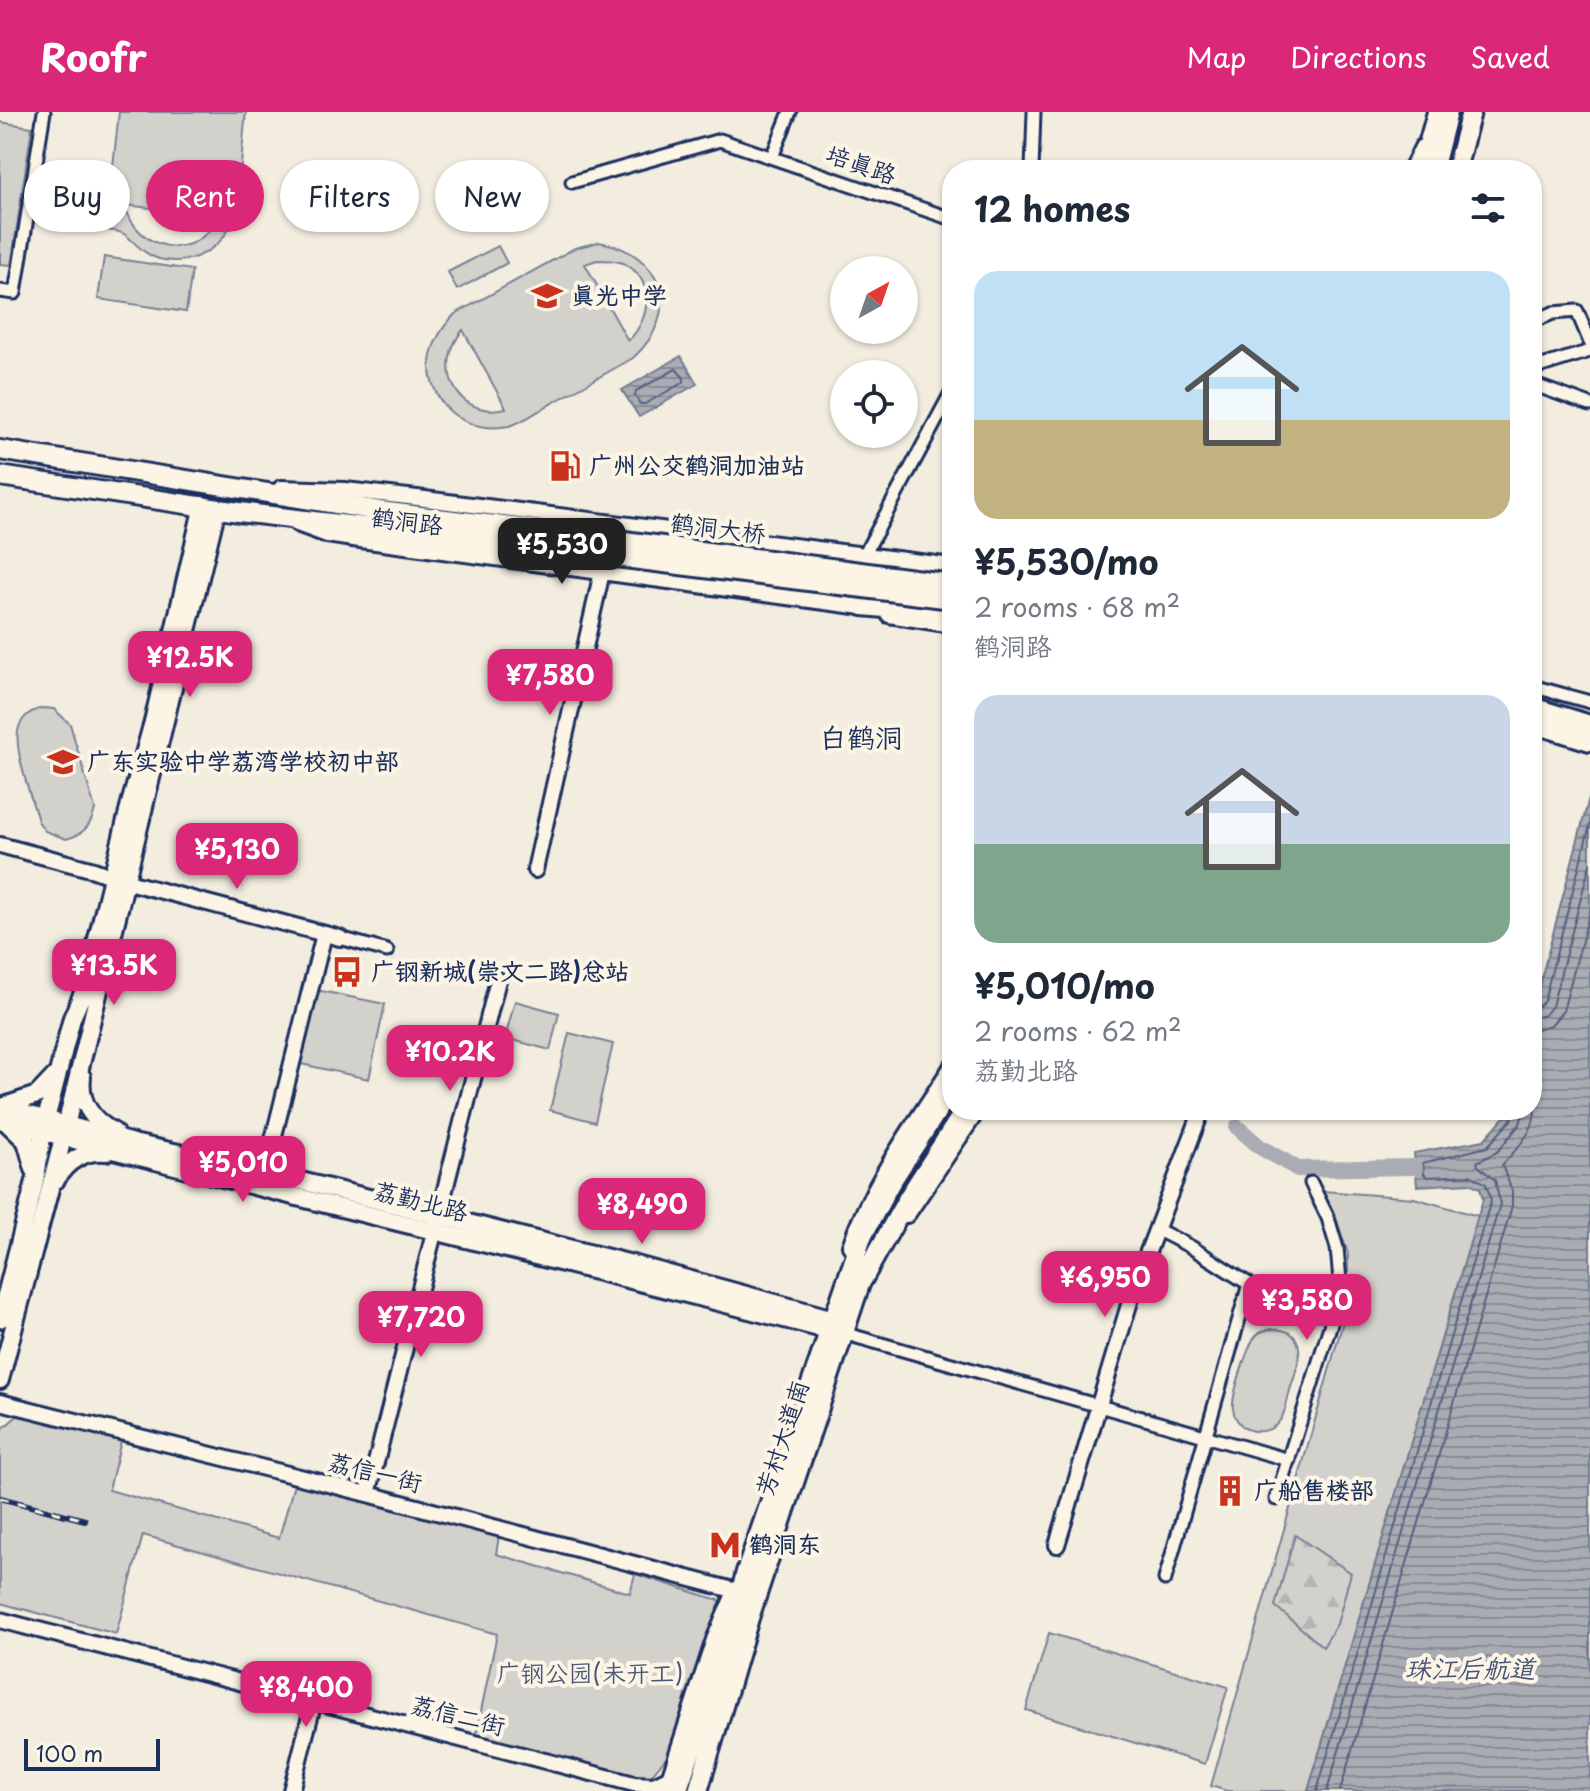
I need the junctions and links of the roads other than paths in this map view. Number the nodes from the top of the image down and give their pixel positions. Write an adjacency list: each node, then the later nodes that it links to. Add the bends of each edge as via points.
1 (44, 112): 18 (street, via 15,293)
2 (790, 112): 9 (street)
3 (1034, 112): 10 (street)
4 (1435, 112): 8 (street)
5 (1448, 112): 13 (main road)
6 (1459, 112): 14 (main road)
7 (1471, 112): 15 (main road)
8 (1431, 127): 11 (street); 12 (street)
9 (772, 157): 16 (street, 培真路, via 720,140); 17 (street, 培真路)
10 (1032, 160)
11 (1414, 160)
12 (1422, 160)
13 (1436, 160)
14 (1447, 160)
15 (1459, 160)
16 (572, 182)
17 (942, 216)
18 (0, 291)
19 (1542, 318): 20 (street, via 1577,311)
20 (1590, 342)
21 (1590, 351): 22 (street)
22 (1542, 366)
23 (1542, 388): 24 (street)
24 (1590, 405)
25 (942, 410): 33 (street)
26 (0, 450): 28 (main road, 鹤洞路)
27 (0, 476): 29 (main road, 鹤洞路)
28 (240, 487): 31 (main road, 鹤洞大桥); 32 (street, 鹤洞路, via 374,493)
29 (210, 506): 30 (main road, 鹤洞路); 50 (main road)
30 (272, 515): 31 (main road, 鹤洞大桥); 35 (street, 鹤洞路, via 327,535)
31 (578, 544): 36 (main road, 鹤洞大桥, bridge); 37 (main road, 鹤洞大桥, bridge)
32 (835, 552): 33 (street, 鹤洞路); 38 (street, via 846,562 851,579 846,592)
33 (864, 555): 34 (street, 鹤洞路)
34 (942, 565)
35 (602, 572): 38 (street, 鹤洞路); 49 (street)
36 (942, 583)
37 (942, 598)
38 (833, 602): 39 (street, 鹤洞路)
39 (863, 606): 40 (main road); 41 (street, 鹤洞路)
40 (942, 613)
41 (942, 623)
42 (1542, 689): 43 (street)
43 (1590, 702)
44 (1542, 710): 45 (main road)
45 (1590, 725)
46 (1542, 726): 47 (main road)
47 (1590, 741)
48 (0, 845): 50 (street)
49 (535, 870)
50 (118, 879): 51 (street); 55 (main road); 56 (main road)
51 (324, 934): 52 (street); 68 (street)
52 (340, 938): 53 (street)
53 (387, 951)
54 (498, 980): 72 (street)
55 (72, 1018): 56 (main road, via 76,1029); 57 (main road)
56 (89, 1026): 66 (main road); 67 (main road, via 81,1085 84,1102)
57 (58, 1073): 60 (main road, via 37,1095); 65 (main road)
58 (942, 1082): 76 (street, 芳村大道南, via 856,1227 843,1269)
59 (942, 1104): 76 (main road, 芳村大道南, via 874,1212)
60 (1, 1114): 65 (main road, 荔勤北路); 69 (main road, via 26,1141)
61 (945, 1120): 74 (main road, 芳村大道南, via 884,1217)
62 (959, 1120): 74 (main road)
63 (971, 1120): 74 (street, 芳村大道南)
64 (1198, 1120): 73 (street)
65 (45, 1125): 66 (main road, 荔勤北路); 69 (main road)
66 (64, 1130): 67 (main road, 荔勤北路); 71 (main road)
67 (129, 1148): 68 (main road, 荔勤北路); 71 (main road, via 84,1154 72,1161); 72 (main road, 荔勤北路)
68 (265, 1172): 72 (main road, 荔勤北路)
69 (36, 1177): 75 (main road)
70 (1311, 1183): 81 (street, via 1337,1248 1341,1291)
71 (47, 1199): 77 (main road)
72 (436, 1223): 76 (main road, 荔勤北路); 82 (street)
73 (1158, 1230): 79 (street, via 1134,1288); 80 (street, via 1249,1284)
74 (860, 1285): 76 (main road, 芳村大道南)
75 (0, 1319)
76 (837, 1322): 79 (street); 85 (main road, 芳村大道南); 94 (main road, 芳村大道南)
77 (0, 1380)
78 (0, 1402): 82 (street, 荔信一街)
79 (1099, 1405): 80 (street); 84 (street)
80 (1206, 1436): 81 (street); 86 (street)
81 (1289, 1460): 83 (street)
82 (368, 1494): 87 (street, 荔信一街)
83 (1276, 1499)
84 (1057, 1545)
85 (746, 1572): 87 (main road, 芳村大道南); 91 (main road, via 728,1645)
86 (1165, 1579)
87 (737, 1591): 91 (main road, 芳村大道南, via 716,1640)
88 (0, 1620): 90 (street, 荔信二街)
89 (0, 1630): 90 (street, 荔信二街)
90 (313, 1706): 91 (street, 荔信二街, via 634,1784); 92 (street); 93 (street, 荔信二街)
91 (672, 1786)
92 (291, 1791)
93 (623, 1791)
94 (698, 1791)

